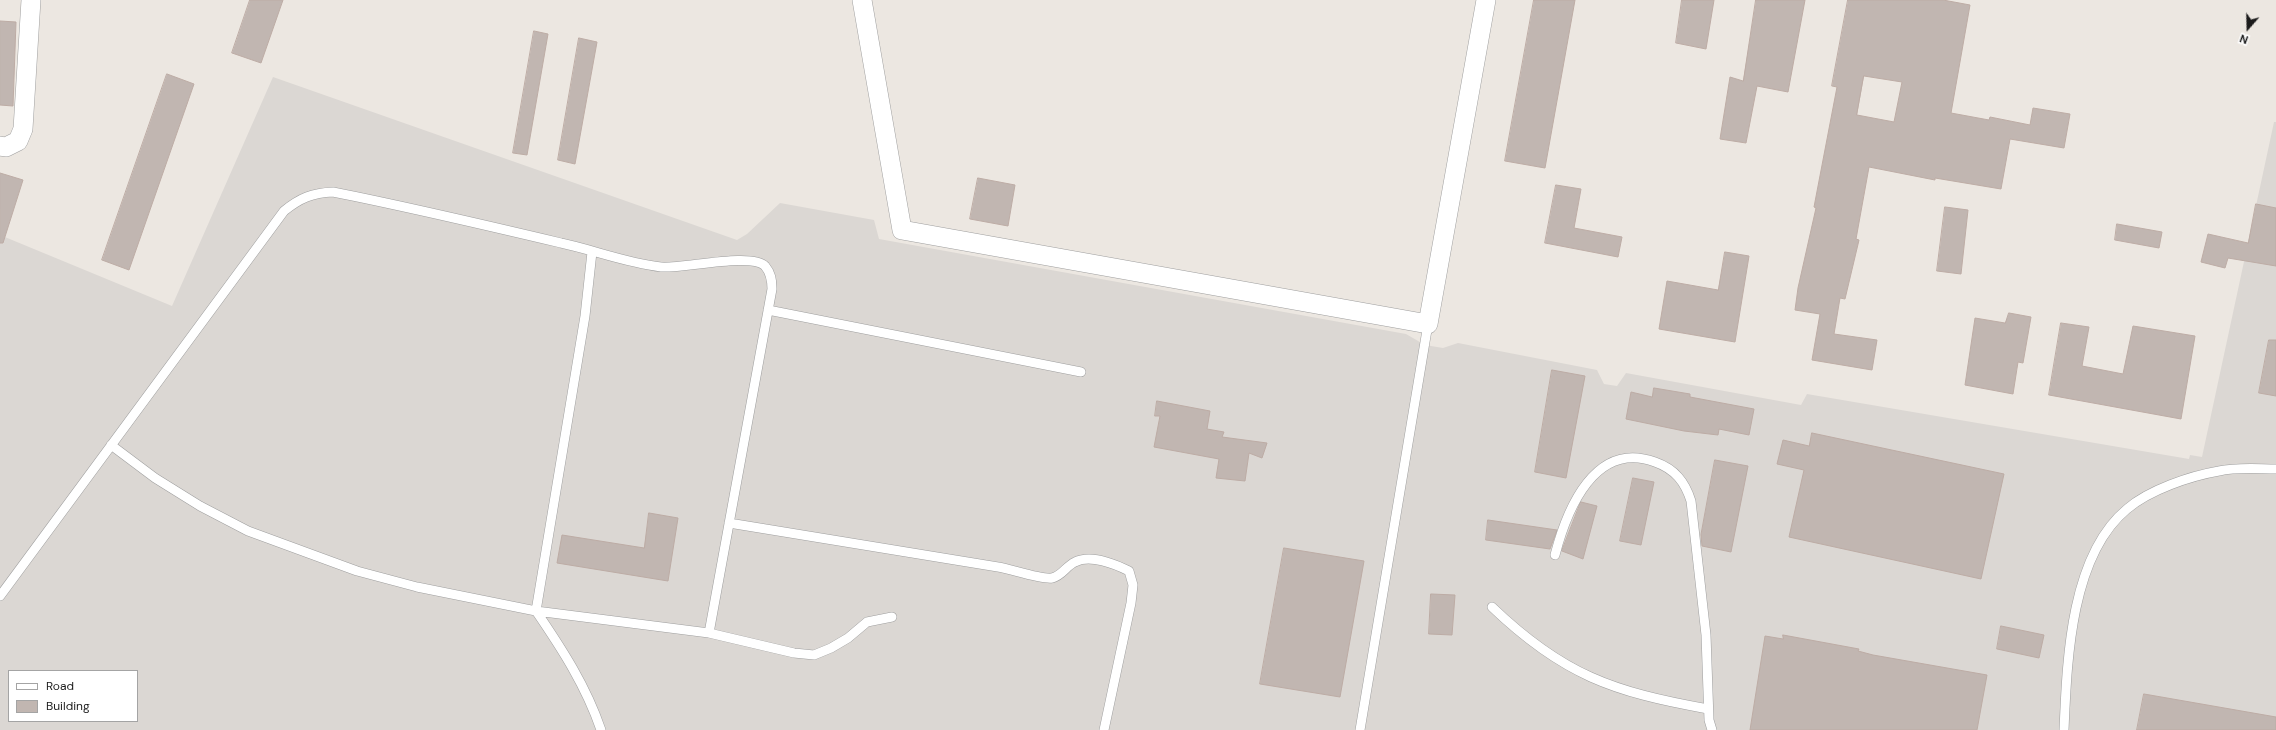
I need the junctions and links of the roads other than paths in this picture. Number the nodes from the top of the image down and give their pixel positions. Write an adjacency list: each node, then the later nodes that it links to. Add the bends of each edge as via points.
1 (31, 0): 4 (street, via 24,129 18,141 6,147)
2 (862, 0): 7 (street, via 902,230)
3 (1486, 0): 7 (street)
4 (0, 146)
5 (592, 252): 6 (lane, via 662,267 753,261 764,265 771,276 772,289); 9 (lane, via 545,239 333,192 315,193 298,199 284,211); 15 (lane, via 585,316)
6 (768, 310): 8 (lane); 11 (lane)
7 (1428, 324): 21 (lane)
8 (1081, 372)
9 (111, 445): 13 (lane); 15 (lane, via 155,478 200,506 248,531 298,551 357,571 417,587)
10 (2276, 469): 23 (lane, via 2220,470 2185,480 2127,508 2108,529 2090,560 2078,600 2070,653)
11 (729, 523): 17 (lane); 20 (lane, via 998,566 1039,578 1052,578 1075,562 1090,559 1118,566 1129,572 1133,585 1131,603)
12 (1555, 556): 18 (lane, via 1562,529 1573,504 1600,469 1614,460 1630,458 1646,459 1676,473 1686,486 1691,501 1706,635)
13 (0, 596)
14 (1492, 607): 18 (lane, via 1552,657 1586,676 1622,691)
15 (536, 611): 17 (lane); 19 (lane, via 568,658 593,707)
16 (892, 617): 17 (lane, via 867,622 848,638 814,655 794,653)
17 (709, 633)
18 (1708, 709): 22 (lane)
19 (601, 730)
20 (1104, 730)
21 (1360, 730)
22 (1712, 730)
23 (2064, 730)

